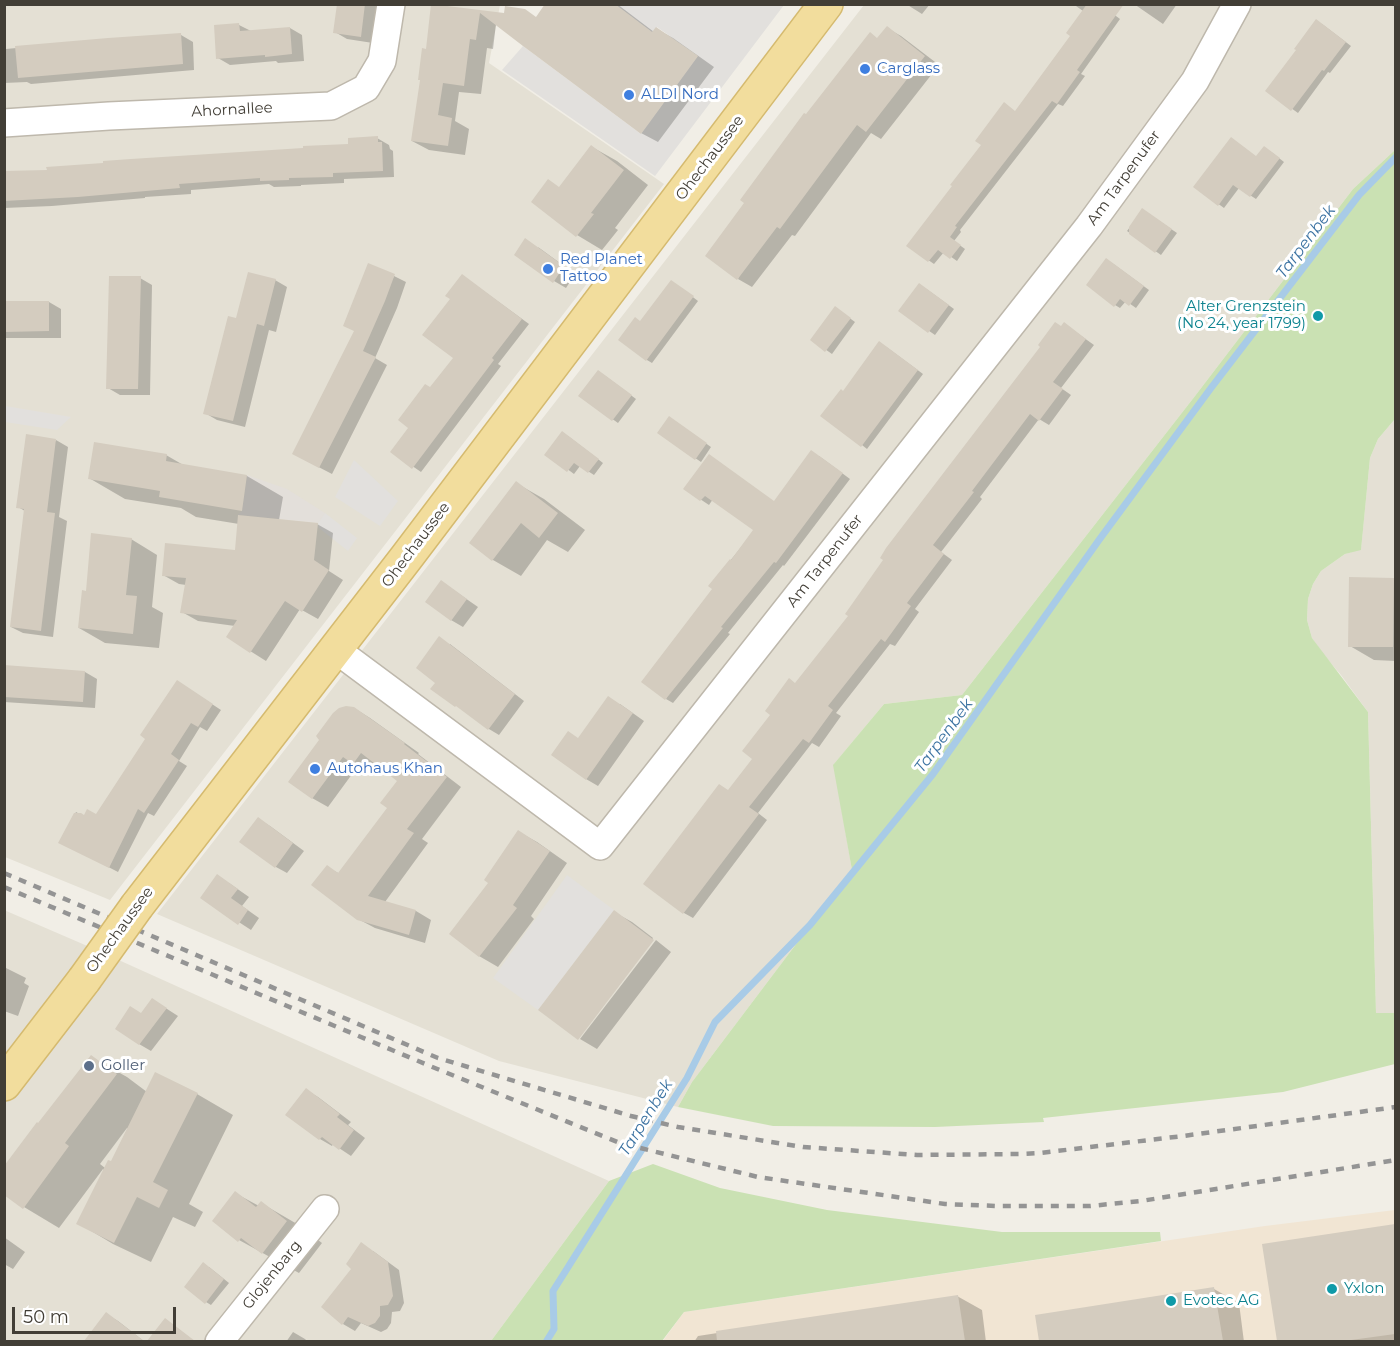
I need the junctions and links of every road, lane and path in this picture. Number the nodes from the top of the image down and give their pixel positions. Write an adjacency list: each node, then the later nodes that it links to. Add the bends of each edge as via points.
1 (391, 4): 4 (street, Ahornallee, via 382,61 366,88 331,106)
2 (826, 4): 5 (main road, Ohechaussee)
3 (1237, 4): 5 (street, Am Tarpenufer, via 1195,81 1089,226 600,846)
4 (4, 123)
5 (335, 649): 6 (main road, Ohechaussee, bridge)
6 (4, 1084)
7 (325, 1209): 8 (street, Glojenbarg)
8 (219, 1341)

